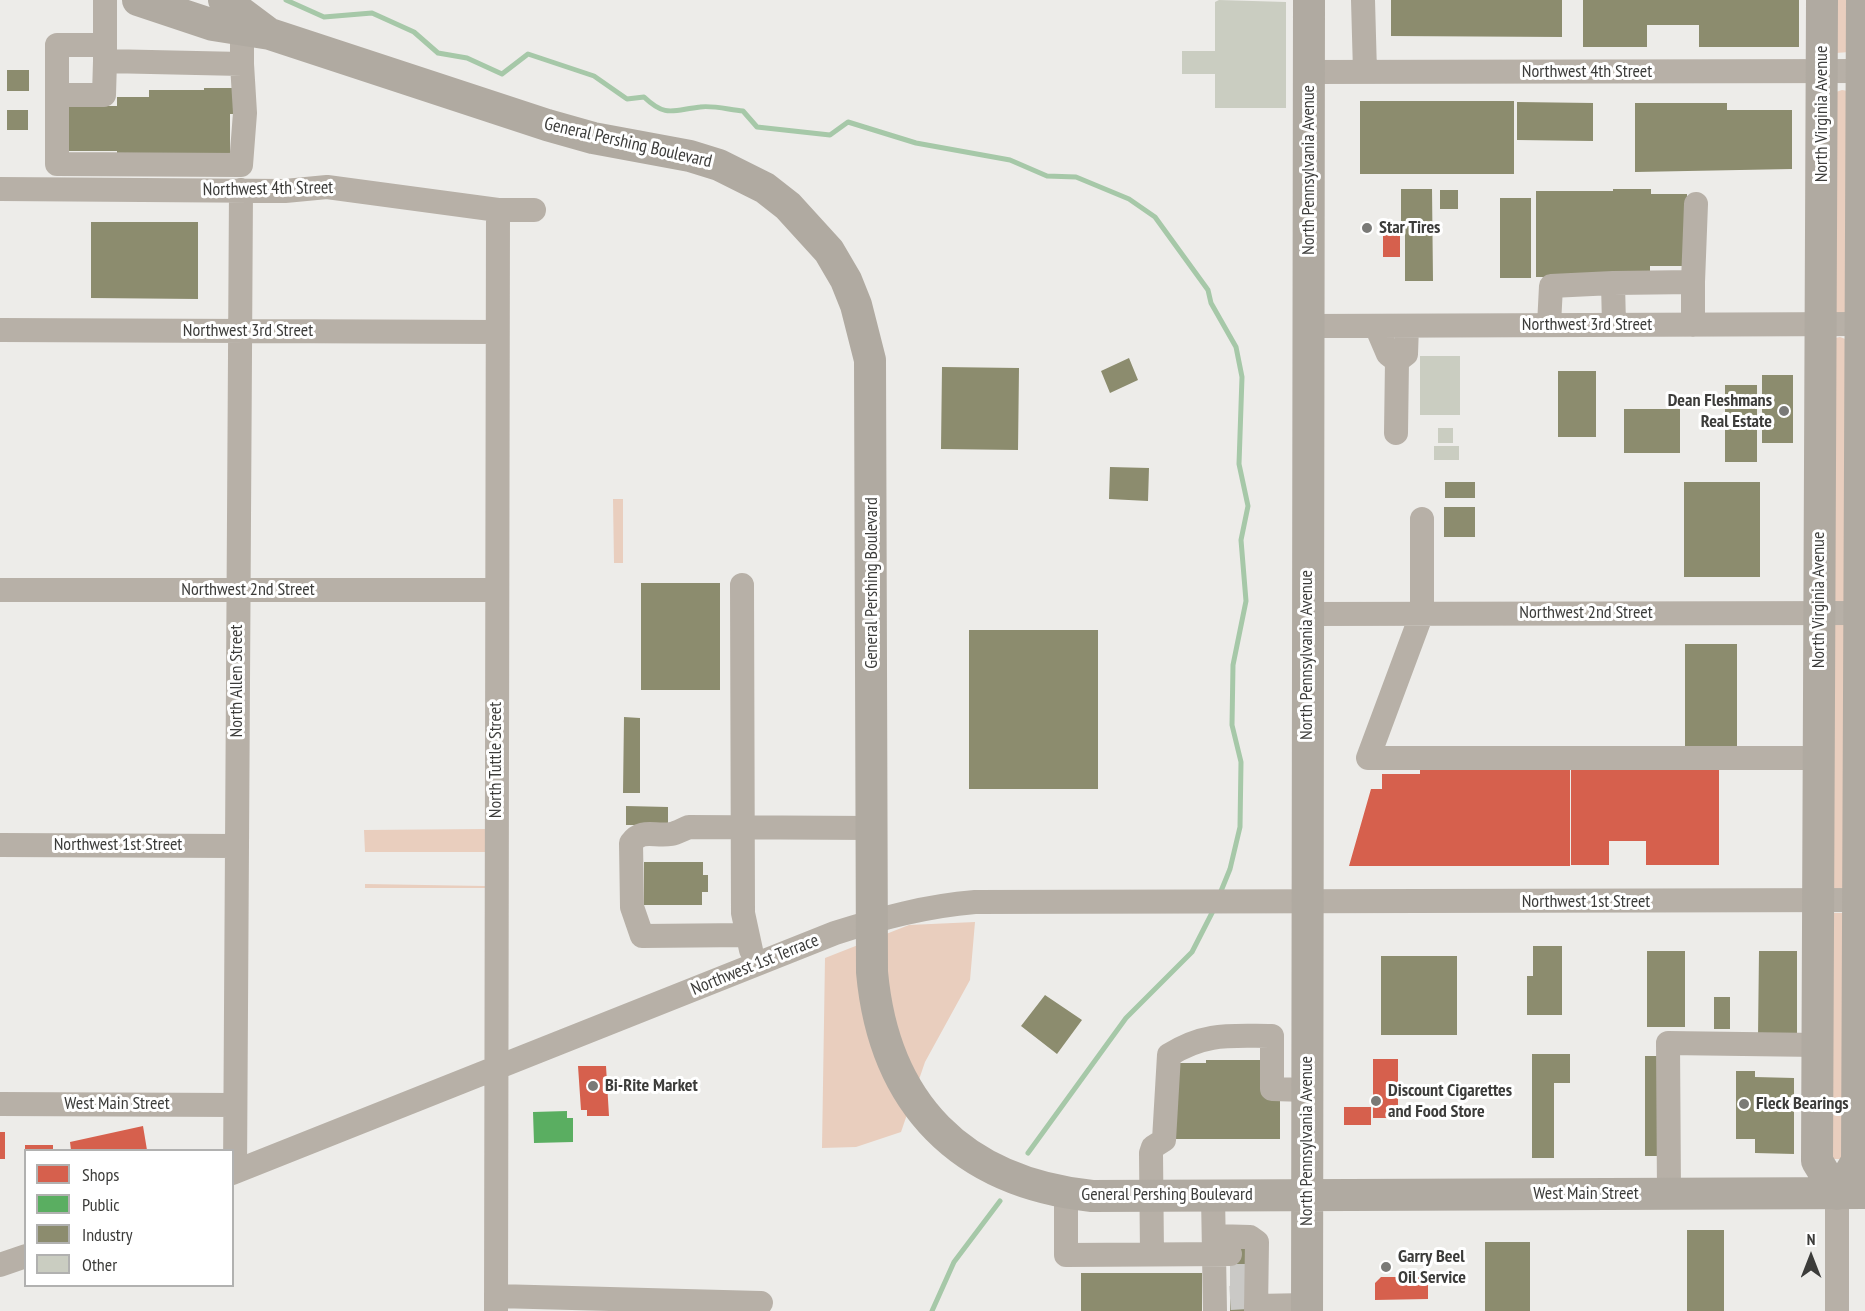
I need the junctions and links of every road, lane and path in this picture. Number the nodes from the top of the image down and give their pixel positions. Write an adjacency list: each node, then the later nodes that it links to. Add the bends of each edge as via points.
1 (105, 0): 9 (street)
2 (138, 0): 8 (main road, General Pershing Boulevard, via 213,26)
3 (224, 0): 8 (main road, General Pershing Boulevard)
4 (1309, 0): 12 (main road, North Pennsylvania Avenue)
5 (1363, 0): 13 (street)
6 (1822, 0): 14 (main road, North Virginia Avenue)
7 (1862, 0): 11 (main road)
8 (256, 32): 10 (street); 48 (main road, General Pershing Boulevard, via 547,125 719,165 765,188 788,206 829,251 856,305 870,360)
9 (105, 53): 10 (street); 15 (street, via 104,95); 15 (street, via 57,45)
10 (242, 64): 15 (street, via 242,165 57,164)
11 (1863, 71): 14 (street, Northwest 4th Street); 24 (main road)
12 (1309, 72): 13 (street, Northwest 4th Street); 28 (main road, North Pennsylvania Avenue)
13 (1365, 72): 14 (street, Northwest 4th Street)
14 (1822, 72): 23 (main road, North Virginia Avenue)
15 (57, 95)
16 (0, 189): 17 (street, Northwest 4th Street)
17 (241, 190): 19 (street, Northwest 4th Street, via 327,187); 32 (street, North Allen Street)
18 (1696, 204): 21 (street)
19 (498, 210): 20 (street, Northwest 4th Street); 33 (street, North Tuttle Street)
20 (534, 210)
21 (1693, 282): 22 (street); 27 (street)
22 (1613, 283): 25 (street, via 1551,285); 26 (street)
23 (1820, 324): 24 (street, Northwest 3rd Street); 27 (street, Northwest 3rd Street); 41 (main road, North Virginia Avenue)
24 (1863, 324): 43 (main road)
25 (1549, 325): 26 (street, Northwest 3rd Street); 30 (street, Northwest 3rd Street)
26 (1614, 325): 27 (street, Northwest 3rd Street)
27 (1693, 325)
28 (1308, 326): 29 (street, Northwest 3rd Street); 44 (main road, North Pennsylvania Avenue)
29 (1376, 326): 30 (street, Northwest 3rd Street); 34 (street, via 1388,354)
30 (1407, 326): 34 (street, via 1406,354)
31 (0, 330): 32 (street, Northwest 3rd Street)
32 (240, 331): 33 (street, Northwest 3rd Street); 39 (street, North Allen Street)
33 (497, 332): 40 (street, North Tuttle Street)
34 (1397, 361): 35 (street)
35 (1396, 433)
36 (1422, 519): 42 (street)
37 (742, 585): 47 (street)
38 (0, 590): 39 (street, Northwest 2nd Street)
39 (237, 590): 40 (street, Northwest 2nd Street); 50 (street, North Allen Street)
40 (496, 590): 59 (street, North Tuttle Street)
41 (1819, 612): 42 (street, Northwest 2nd Street); 43 (street, Northwest 2nd Street); 45 (main road, North Virginia Avenue)
42 (1422, 613): 44 (street, Northwest 2nd Street); 45 (street, via 1368,758)
43 (1862, 613): 46 (main road)
44 (1307, 614): 53 (main road, North Pennsylvania Avenue)
45 (1819, 758): 51 (main road, North Virginia Avenue)
46 (1862, 758): 52 (main road)
47 (743, 828): 48 (street); 55 (street, via 743,913); 55 (street, via 689,826 671,834 636,836 631,843 632,907 642,936)
48 (872, 828): 54 (main road, General Pershing Boulevard)
49 (0, 845): 50 (street, Northwest 1st Street)
50 (235, 846): 62 (street, North Allen Street)
51 (1818, 900): 52 (street, Northwest 1st Street); 53 (street, Northwest 1st Street); 57 (main road, North Virginia Avenue)
52 (1862, 900): 58 (main road)
53 (1307, 903): 54 (street, Northwest 1st Terrace, via 975,903 939,905); 60 (main road, North Pennsylvania Avenue)
54 (872, 921): 56 (street, Northwest 1st Terrace); 64 (main road, General Pershing Boulevard, via 875,1006 895,1069 910,1095 951,1141 972,1157 1018,1181)
55 (747, 935): 56 (street)
56 (756, 964): 59 (street, Northwest 1st Terrace)
57 (1818, 1045): 65 (street, via 1668,1043); 66 (main road, North Virginia Avenue, via 1817,1161)
58 (1861, 1046): 66 (main road, via 1857,1161)
59 (495, 1069): 63 (street, Northwest 1st Terrace); 75 (street, North Tuttle Street)
60 (1307, 1090): 67 (main road, North Pennsylvania Avenue); 68 (street, via 1272,1089 1272,1036 1207,1036 1169,1055 1164,1140 1151,1153)
61 (0, 1104): 62 (street, West Main Street)
62 (234, 1105): 63 (street, North Allen Street)
63 (234, 1173)
64 (1066, 1193): 68 (main road, General Pershing Boulevard); 70 (street, via 1066,1255)
65 (1669, 1194): 66 (main road, West Main Street); 67 (main road, West Main Street)
66 (1851, 1194): 77 (street)
67 (1307, 1195): 69 (main road, General Pershing Boulevard); 76 (main road, North Pennsylvania Avenue)
68 (1151, 1196): 69 (main road, General Pershing Boulevard); 70 (street)
69 (1213, 1196): 73 (street)
70 (1152, 1254): 73 (street)
71 (24, 1257): 72 (street)
72 (0, 1265)
73 (1237, 1279): 76 (street)
74 (761, 1303): 75 (street)
75 (496, 1304)
76 (1307, 1308)
77 (1837, 1311)

